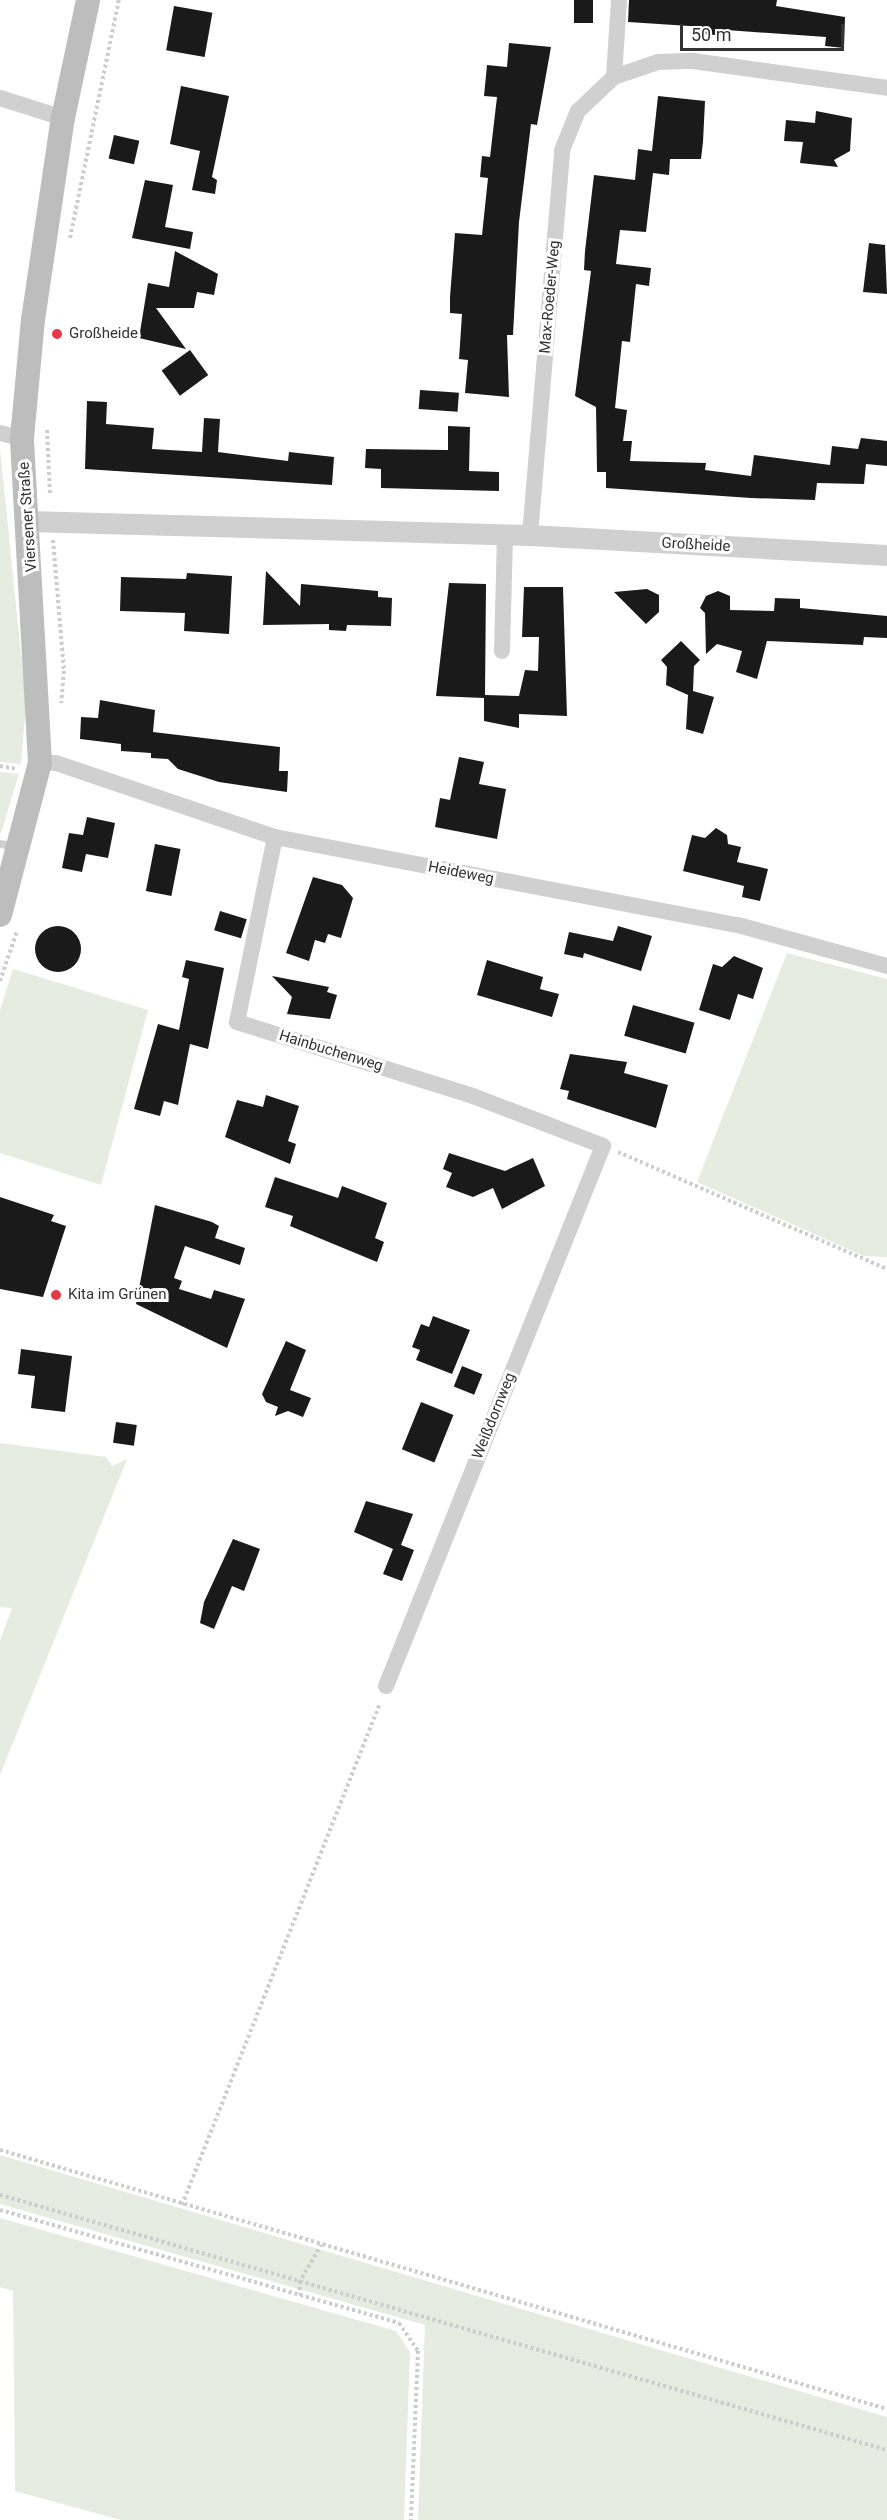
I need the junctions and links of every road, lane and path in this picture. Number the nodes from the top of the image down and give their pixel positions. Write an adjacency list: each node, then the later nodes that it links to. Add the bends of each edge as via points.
1 (88, 0): 7 (main road, Viersener Straße)
2 (119, 0): 8 (path)
3 (619, 0): 4 (street)
4 (614, 77): 5 (street, Max-Roeder-Weg, via 658,63 693,61); 13 (street, Max-Roeder-Weg, via 578,111 562,150)
5 (887, 88)
6 (0, 98): 7 (street)
7 (63, 118): 10 (main road, Viersener Straße)
8 (70, 243)
9 (47, 418): 11 (path)
10 (11, 436): 11 (main road, Viersener Straße)
11 (40, 522): 12 (street, Großheide); 16 (path, via 64,671); 17 (main road, Viersener Straße)
12 (505, 534): 13 (street, Großheide); 15 (street)
13 (530, 535): 14 (street, Großheide)
14 (887, 555)
15 (502, 651)
16 (60, 717)
17 (40, 763): 18 (street, Heideweg, via 56,763); 19 (main road, Viersener Straße)
18 (275, 837): 21 (street, Heideweg, via 738,925); 23 (street, Hainbuchenweg, via 237,1022 473,1096)
19 (10, 846): 20 (main road, Viersener Straße)
20 (10, 917): 22 (path)
21 (887, 966)
22 (0, 981)
23 (603, 1146): 24 (path); 25 (street, Weißdornweg)
24 (887, 1269)
25 (386, 1686): 28 (path)
26 (0, 2150): 28 (path)
27 (0, 2195): 31 (path)
28 (182, 2205): 30 (path)
29 (0, 2210): 32 (path)
30 (321, 2245): 31 (path); 33 (path)
31 (299, 2283): 32 (path); 34 (path)
32 (301, 2296): 35 (path, via 399,2323 418,2351)
33 (887, 2409)
34 (887, 2450)
35 (411, 2520)

